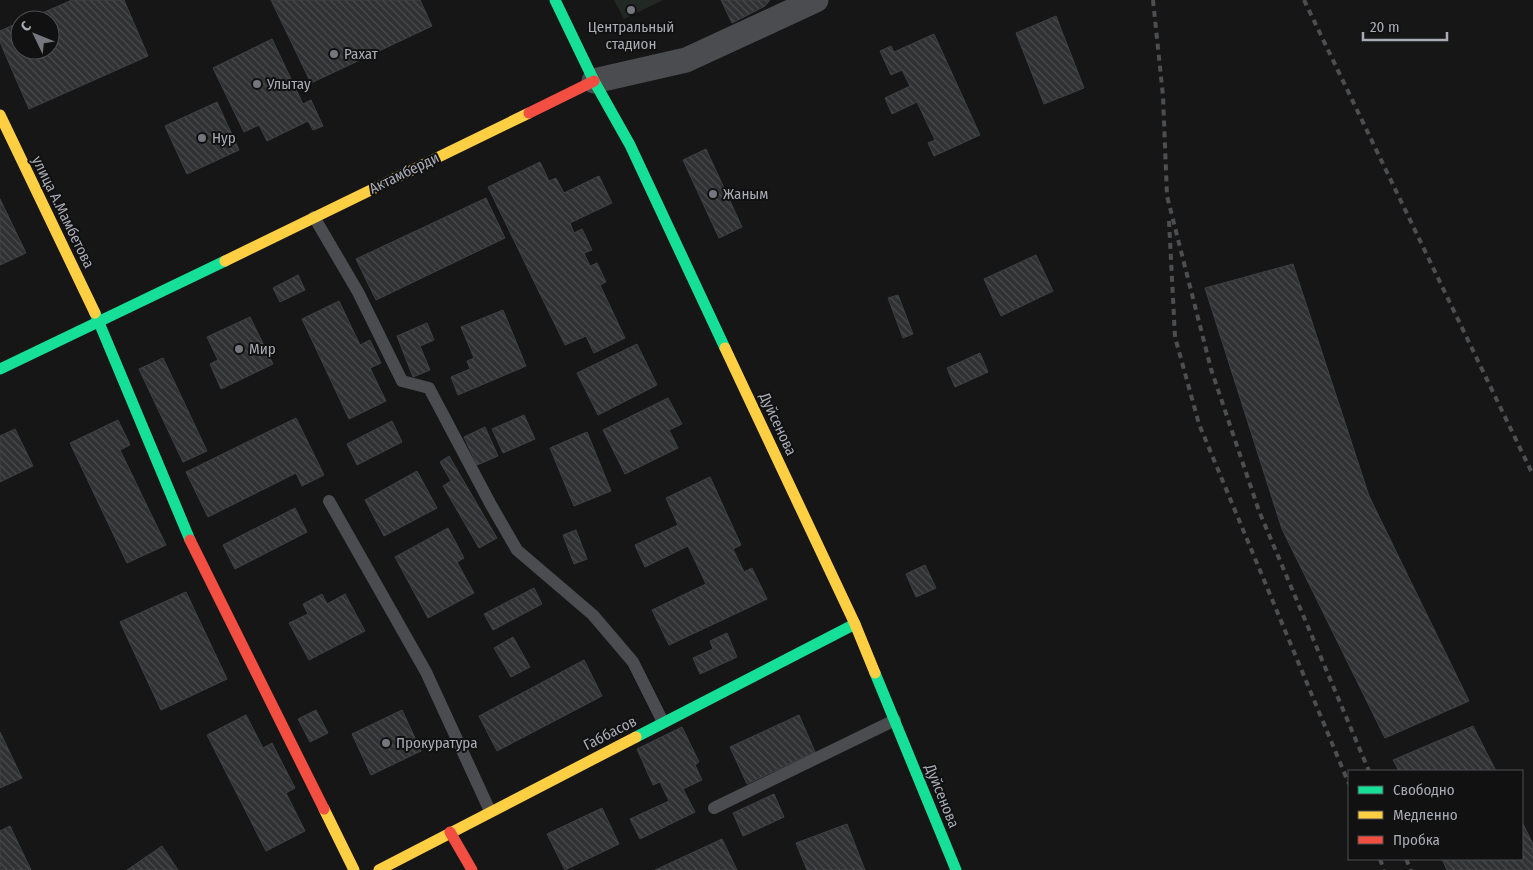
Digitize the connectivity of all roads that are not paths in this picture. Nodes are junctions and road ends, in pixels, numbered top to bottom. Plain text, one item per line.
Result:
1 (555, 0) edge
2 (816, 0) edge
3 (594, 81) junction
4 (0, 115) edge
5 (314, 217) junction
6 (100, 322) junction
7 (0, 369) edge
8 (329, 501) dead end
9 (855, 624) junction
10 (895, 720) junction
11 (663, 722) junction
12 (714, 808) dead end
13 (490, 811) junction
14 (450, 832) junction
15 (354, 870) edge
16 (379, 870) edge
17 (472, 870) edge
18 (956, 870) edge

1 - 3 main road, Дуйсенова
2 - 3 street, Актамберди
3 - 5 main road, Актамберди
3 - 9 main road, Дуйсенова
4 - 6 main road, улица А.Мамбетова
5 - 6 main road, Актамберди
5 - 11 lane
6 - 7 main road, Актамберди
6 - 15 main road, улица А.Мамбетова
8 - 13 lane
9 - 10 main road, Дуйсенова
9 - 11 main road, Габбасов
10 - 12 lane
10 - 18 main road, Дуйсенова
11 - 13 main road, Габбасов
13 - 14 main road, Габбасов
14 - 16 main road, Габбасов
14 - 17 main road

